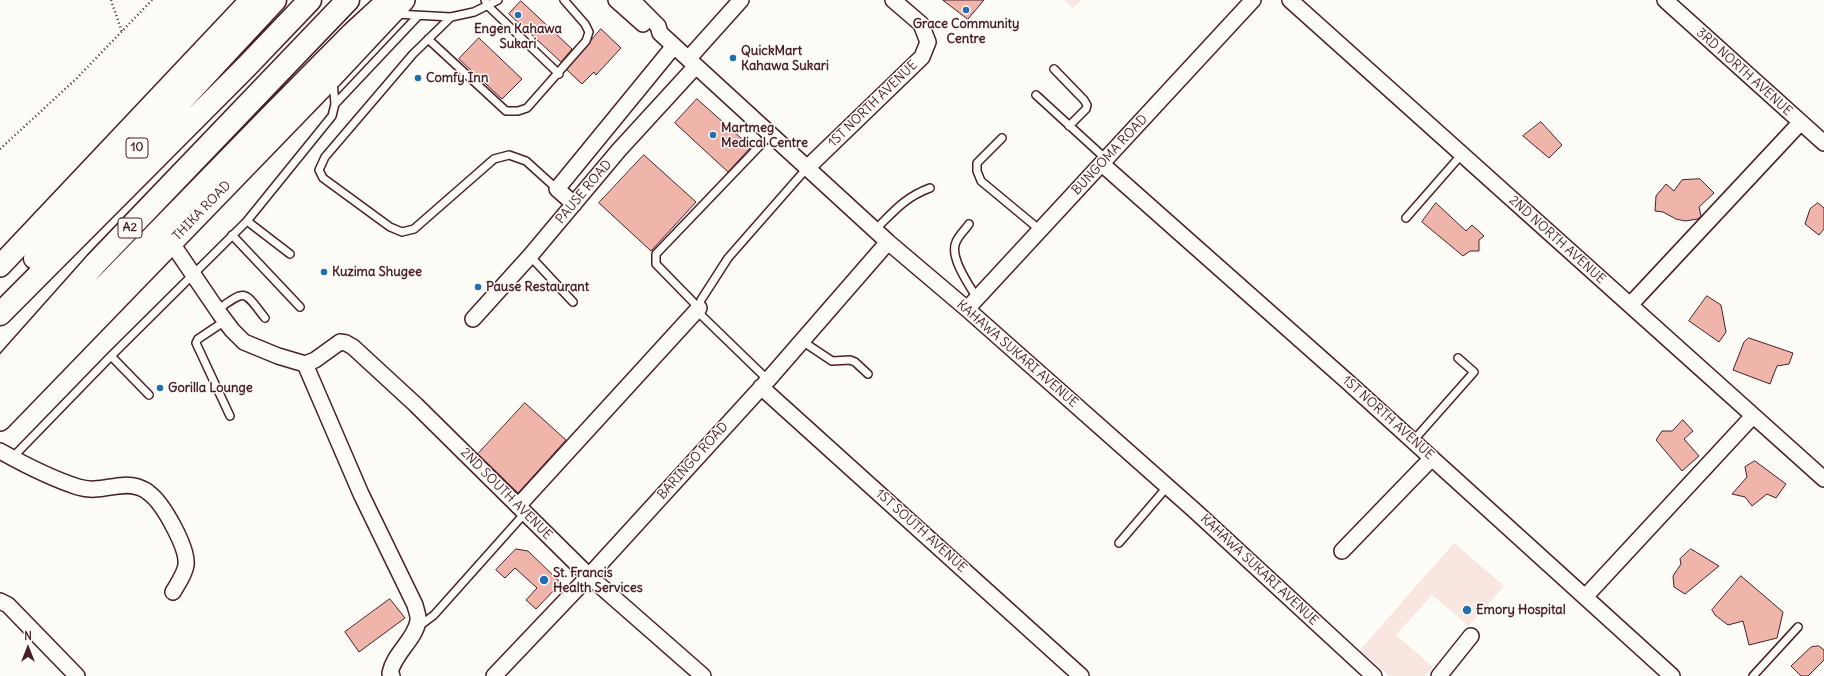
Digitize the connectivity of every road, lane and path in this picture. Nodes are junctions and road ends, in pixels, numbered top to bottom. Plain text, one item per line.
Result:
1 (111, 0) edge
2 (152, 0) edge
3 (251, 0) edge
4 (275, 0) edge
5 (310, 0) edge
6 (348, 0) edge
7 (498, 0) edge
8 (575, 0) edge
9 (616, 0) edge
10 (632, 0) edge
11 (741, 0) edge
12 (893, 0) edge
13 (1253, 0) edge
14 (1290, 0) edge
15 (1665, 0) edge
16 (566, 2) edge
17 (486, 3) edge
18 (395, 5) edge
19 (418, 16) junction
20 (451, 17) junction
21 (122, 33) junction
22 (660, 33) junction
23 (428, 39) junction
24 (674, 46) junction
25 (693, 62) junction
26 (1054, 69) dead end
27 (559, 74) junction
28 (332, 77) junction
29 (1036, 95) dead end
30 (335, 104) junction
31 (1800, 122) junction
32 (1070, 126) junction
33 (770, 134) junction
34 (1002, 138) dead end
35 (1824, 143) edge
36 (0, 149) edge
37 (1462, 154) junction
38 (1104, 162) junction
39 (807, 168) junction
40 (930, 188) dead end
41 (557, 189) junction
42 (574, 204) junction
43 (1406, 218) dead end
44 (247, 220) junction
45 (969, 224) dead end
46 (875, 230) junction
47 (1040, 230) junction
48 (232, 235) junction
49 (171, 242) junction
50 (888, 242) junction
51 (290, 254) dead end
52 (530, 256) junction
53 (0, 266) edge
54 (193, 274) junction
55 (0, 296) edge
56 (573, 302) dead end
57 (972, 304) junction
58 (1630, 305) junction
59 (300, 306) dead end
60 (699, 308) junction
61 (0, 314) edge
62 (221, 316) junction
63 (265, 318) dead end
64 (473, 319) dead end
65 (802, 341) junction
66 (111, 356) junction
67 (1458, 358) dead end
68 (305, 364) junction
69 (0, 371) edge
70 (868, 374) dead end
71 (765, 383) junction
72 (0, 394) edge
73 (149, 395) dead end
74 (230, 416) dead end
75 (1752, 417) junction
76 (0, 420) edge
77 (1413, 441) junction
78 (5, 457) edge
79 (1432, 458) junction
80 (1824, 479) edge
81 (1167, 487) junction
82 (522, 510) junction
83 (1119, 543) dead end
84 (1342, 551) dead end
85 (589, 576) junction
86 (173, 592) dead end
87 (1585, 597) junction
88 (0, 601) edge
89 (1798, 627) dead end
90 (416, 629) junction
91 (1471, 636) dead end
92 (77, 676) edge
93 (392, 676) edge
94 (494, 676) edge
95 (703, 676) edge
96 (1081, 676) edge
97 (1374, 676) edge
98 (1439, 676) edge
99 (1672, 676) edge
100 (1753, 676) edge

1 - 21 path
2 - 21 path
3 - 53 main road
4 - 55 highway, 10
5 - 61 highway, A2
6 - 69 highway, A2
7 - 17 lane
8 - 16 lane
9 - 22 street, KAHAWA SUKARI AVENUE
10 - 22 street, KAHAWA SUKARI AVENUE
11 - 25 street, PAUSE ROAD
12 - 39 street, 1ST NORTH AVENUE
13 - 38 street, BUNGOMA ROAD
14 - 37 street, 2ND NORTH AVENUE
15 - 31 street, 3RD NORTH AVENUE
16 - 27 lane
17 - 20 lane
17 - 27 lane
18 - 19 lane
18 - 28 main road, THIKA ROAD
18 - 72 highway
19 - 20 lane
19 - 30 lane
20 - 23 lane
21 - 36 path
22 - 24 street, KAHAWA SUKARI AVENUE
23 - 27 lane
23 - 41 lane
24 - 25 street, KAHAWA SUKARI AVENUE
24 - 41 street
25 - 33 street, KAHAWA SUKARI AVENUE
25 - 42 street, PAUSE ROAD
26 - 32 lane
28 - 30 lane
28 - 49 main road, THIKA ROAD
29 - 32 lane
30 - 44 lane
31 - 35 street, 3RD NORTH AVENUE
31 - 58 street
32 - 38 lane
33 - 39 street, KAHAWA SUKARI AVENUE
33 - 60 lane
34 - 47 lane
37 - 43 lane
37 - 58 street, 2ND NORTH AVENUE
38 - 47 street, BUNGOMA ROAD
38 - 77 street, 1ST NORTH AVENUE
39 - 46 street, KAHAWA SUKARI AVENUE
39 - 60 lane
40 - 46 lane
41 - 42 street
42 - 52 street, PAUSE ROAD
44 - 48 lane
44 - 51 lane
45 - 57 lane
46 - 50 street, KAHAWA SUKARI AVENUE
47 - 57 street, BUNGOMA ROAD
48 - 54 lane
48 - 59 lane
49 - 54 street
49 - 76 main road, THIKA ROAD
50 - 57 street, KAHAWA SUKARI AVENUE
50 - 65 street, BARINGO ROAD
52 - 56 lane
52 - 64 street, PAUSE ROAD
54 - 62 street
54 - 66 lane
57 - 81 street, KAHAWA SUKARI AVENUE
58 - 75 street, 2ND NORTH AVENUE
60 - 71 lane
60 - 82 street
62 - 63 lane
62 - 68 street
62 - 74 lane
65 - 70 lane
65 - 71 street, BARINGO ROAD
66 - 73 lane
66 - 78 lane
67 - 77 lane
68 - 82 street, 2ND SOUTH AVENUE
68 - 90 street
71 - 85 street, BARINGO ROAD
71 - 96 street, 1ST SOUTH AVENUE
75 - 80 street, 2ND NORTH AVENUE
75 - 87 street
77 - 79 street, 1ST NORTH AVENUE
78 - 86 street
79 - 84 street
79 - 87 street, 1ST NORTH AVENUE
81 - 83 lane
81 - 97 street, KAHAWA SUKARI AVENUE
82 - 85 street, 2ND SOUTH AVENUE
82 - 90 lane
85 - 94 street, BARINGO ROAD
85 - 95 street, 2ND SOUTH AVENUE
87 - 99 street, 1ST NORTH AVENUE
88 - 92 street
89 - 100 lane
90 - 93 street
91 - 98 street

